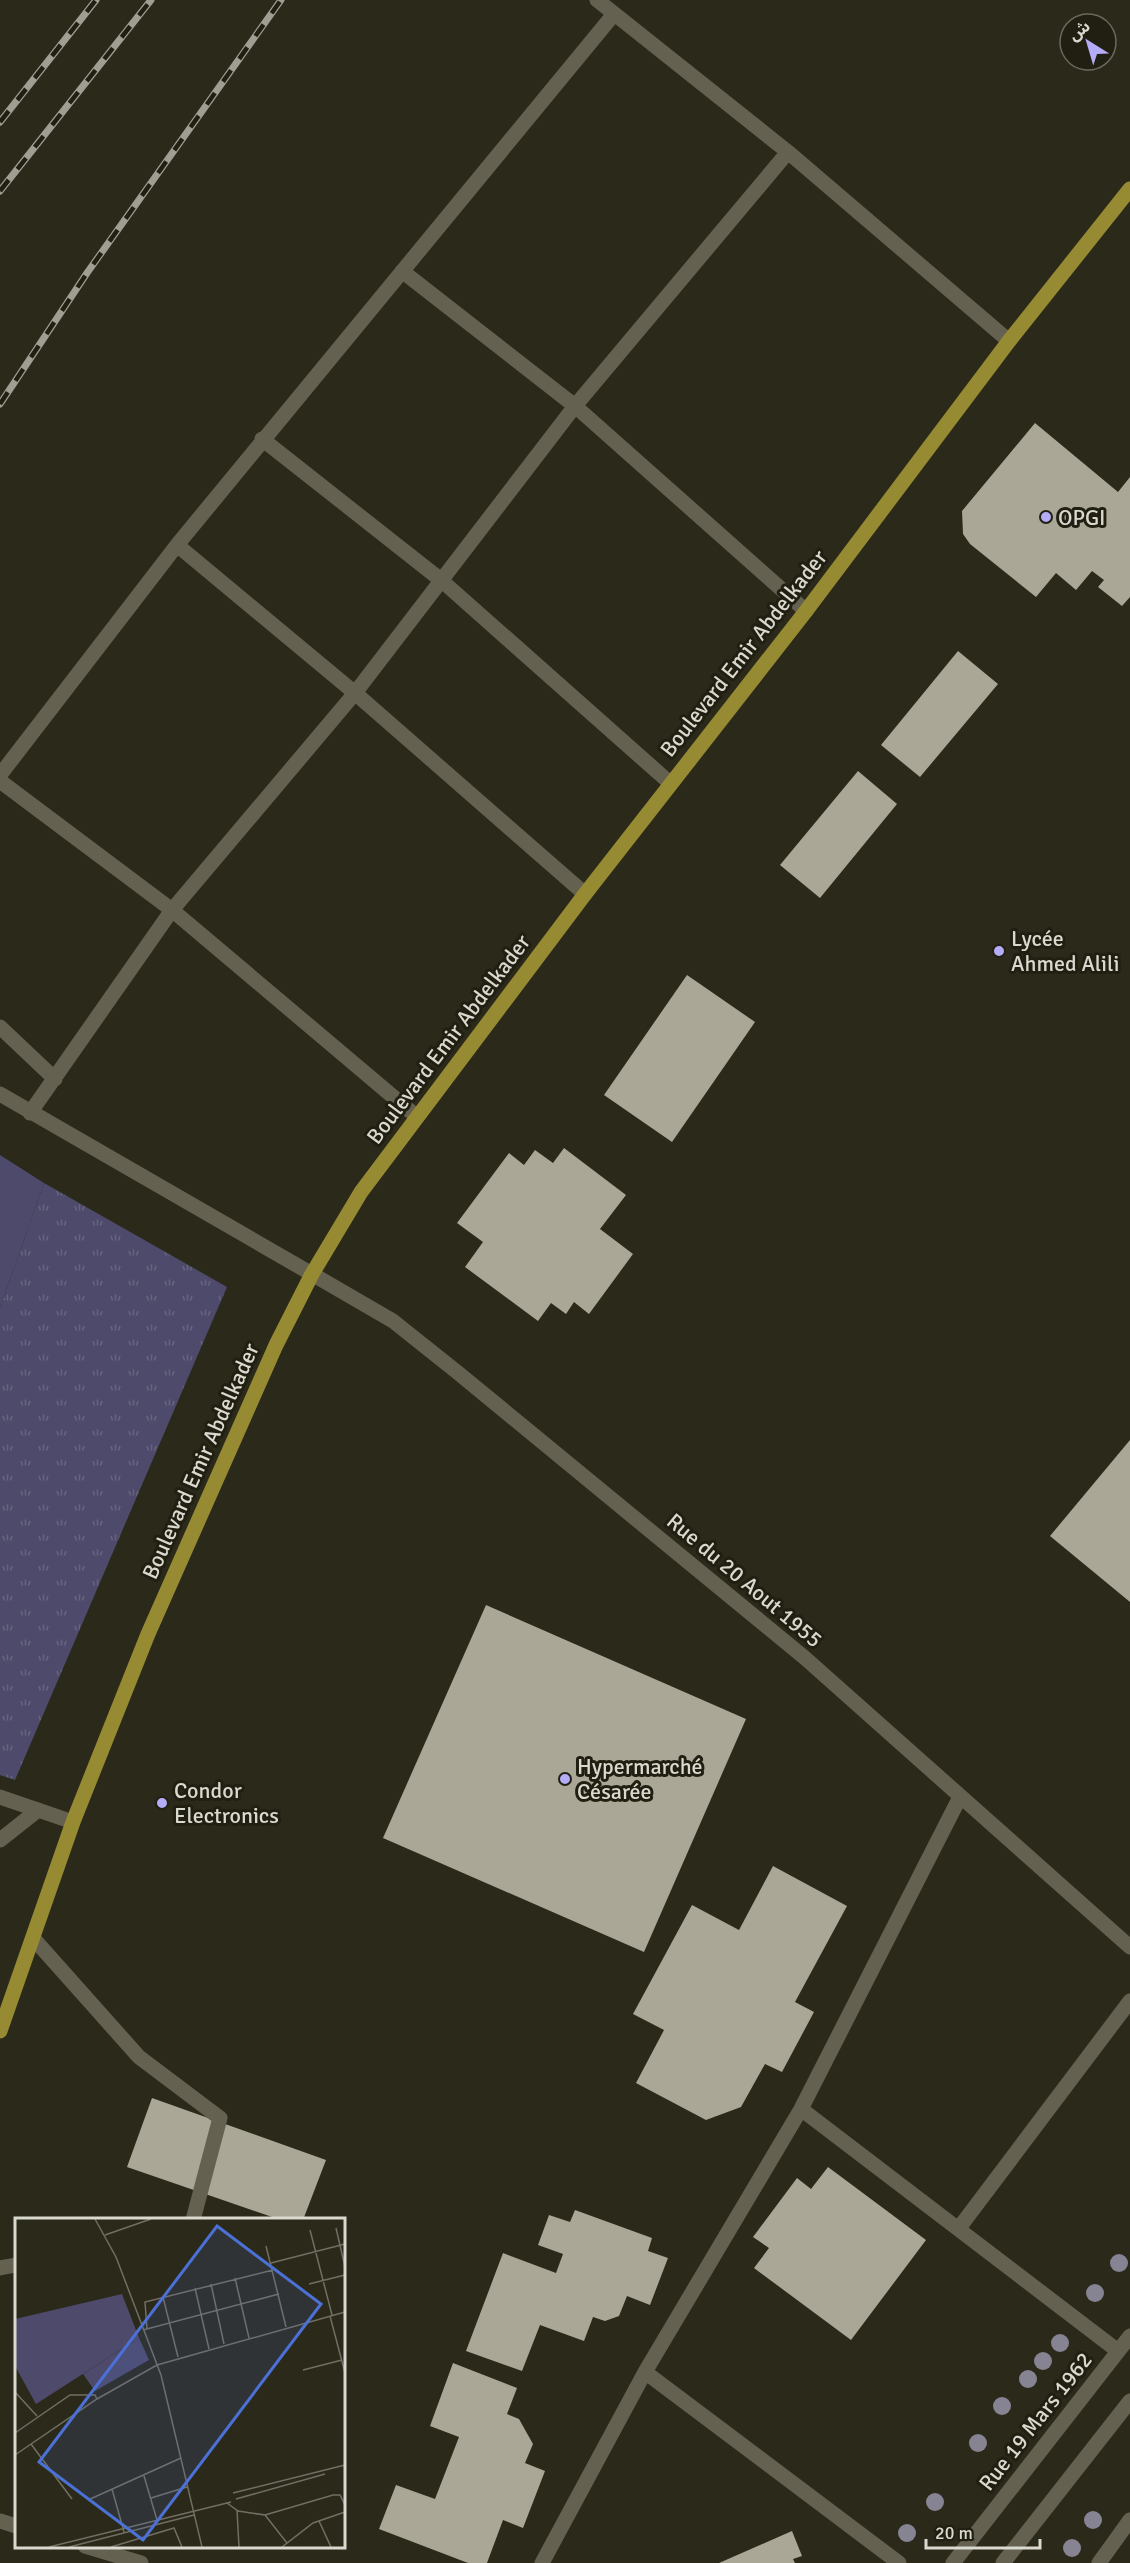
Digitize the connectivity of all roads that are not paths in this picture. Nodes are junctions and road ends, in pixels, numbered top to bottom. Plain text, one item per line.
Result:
1 (597, 0) edge
2 (614, 14) junction
3 (788, 152) junction
4 (1130, 189) edge
5 (402, 271) junction
6 (1009, 341) junction
7 (575, 406) junction
8 (262, 439) junction
9 (177, 545) junction
10 (441, 580) junction
11 (806, 611) junction
12 (355, 693) junction
13 (0, 775) edge
14 (0, 781) edge
15 (670, 783) junction
16 (585, 894) junction
17 (172, 910) junction
18 (0, 1027) edge
19 (55, 1079) junction
20 (0, 1094) edge
21 (30, 1113) junction
22 (416, 1116) junction
23 (312, 1274) junction
24 (0, 1797) edge
25 (960, 1797) junction
26 (38, 1810) junction
27 (73, 1822) junction
28 (0, 1840) edge
29 (33, 1938) junction
30 (1130, 1947) edge
31 (1130, 2001) edge
32 (0, 2031) edge
33 (801, 2109) junction
34 (193, 2218) edge
35 (959, 2228) junction
36 (15, 2265) edge
37 (0, 2268) edge
38 (1130, 2336) edge
39 (1118, 2351) junction
40 (645, 2372) junction
41 (1130, 2402) edge
42 (1130, 2520) edge
43 (0, 2521) edge
44 (15, 2526) edge
45 (88, 2548) edge
46 (141, 2563) edge
47 (542, 2563) edge
48 (899, 2563) edge
49 (953, 2563) edge
50 (1003, 2563) edge
51 (1099, 2563) edge

1 - 2 street
2 - 3 street
2 - 5 street
3 - 6 street
3 - 7 street
4 - 6 main road, Boulevard Emir Abdelkader
5 - 7 street
5 - 8 street
6 - 11 main road, Boulevard Emir Abdelkader
7 - 10 street
7 - 11 street
8 - 9 street
8 - 10 street
9 - 12 street
9 - 13 street
10 - 12 street
10 - 15 street
11 - 15 main road, Boulevard Emir Abdelkader
12 - 16 street
12 - 17 street
14 - 17 street
15 - 16 main road, Boulevard Emir Abdelkader
16 - 22 main road, Boulevard Emir Abdelkader
17 - 19 street
17 - 22 street
18 - 19 street
19 - 21 street
20 - 21 street, Rue du 20 Aout 1955
21 - 23 street, Rue du 20 Aout 1955
22 - 23 main road, Boulevard Emir Abdelkader
23 - 25 street, Rue du 20 Aout 1955
23 - 27 main road, Boulevard Emir Abdelkader
24 - 26 street
25 - 30 street, Rue du 20 Aout 1955
25 - 33 street
26 - 27 street
26 - 28 street
27 - 29 main road, Boulevard Emir Abdelkader
29 - 32 main road, Boulevard Emir Abdelkader
29 - 34 street
31 - 35 street
33 - 35 street
33 - 40 street
35 - 39 street
36 - 37 street
38 - 39 street, Rue 19 Mars 1962
39 - 49 street, Rue 19 Mars 1962
40 - 47 street
40 - 48 street
41 - 50 street
42 - 51 street
43 - 44 street
45 - 46 street

